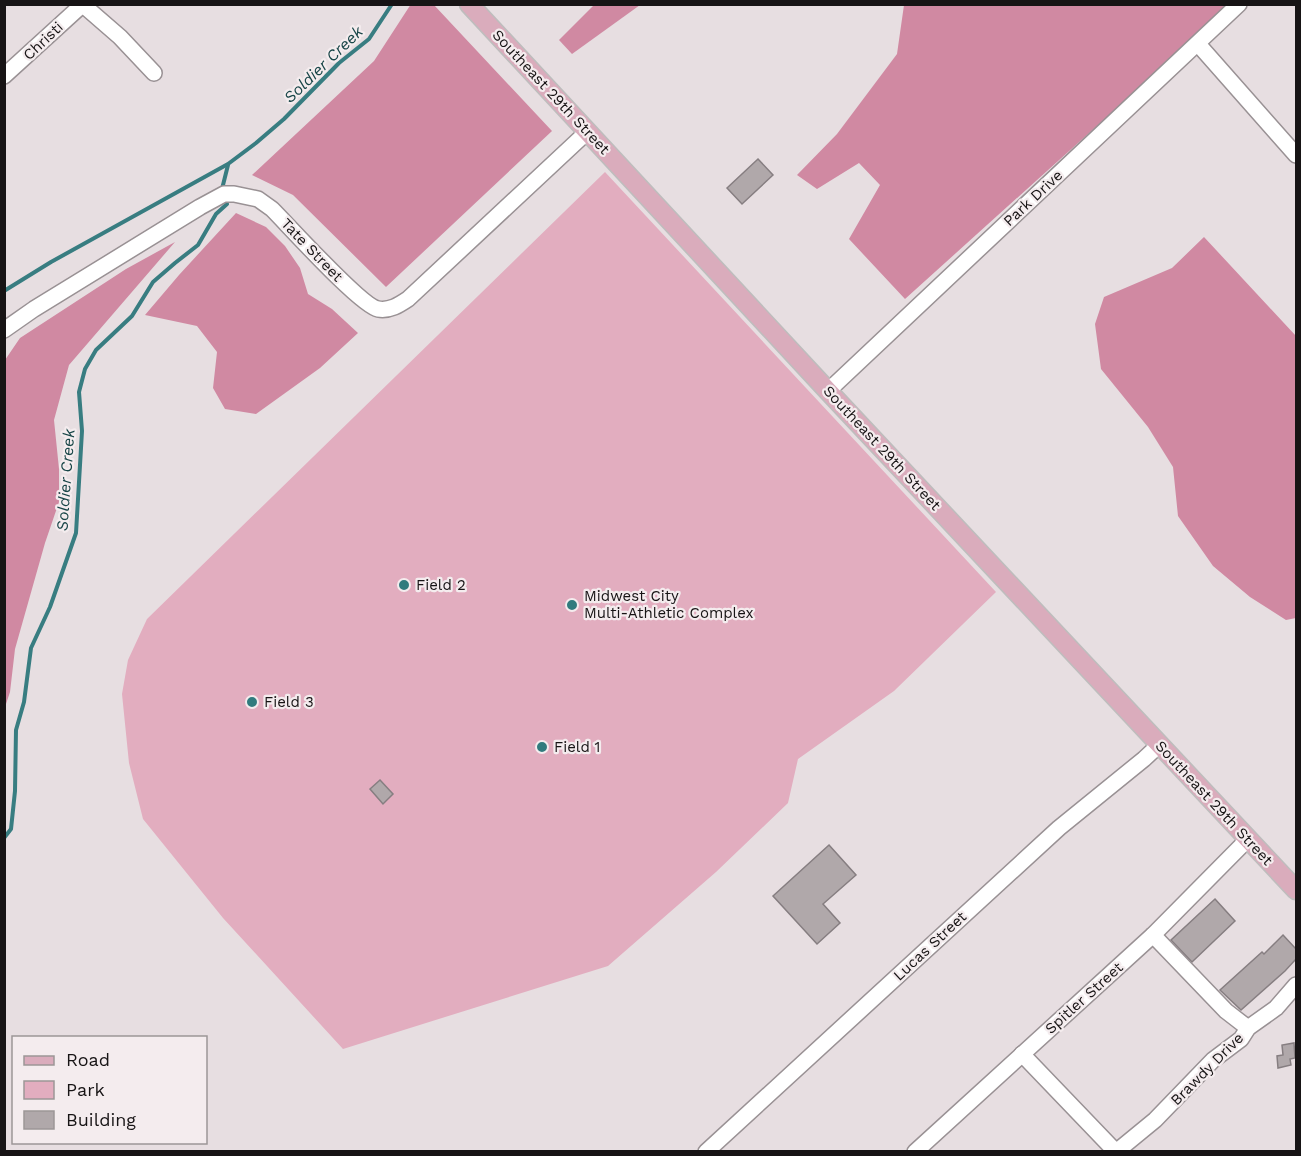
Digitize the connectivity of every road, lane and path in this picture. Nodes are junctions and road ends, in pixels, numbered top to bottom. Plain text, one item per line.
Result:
1 (469, 4) edge
2 (1239, 4) edge
3 (82, 5) edge
4 (1197, 44) junction
5 (154, 73) dead end
6 (4, 76) edge
7 (587, 132) junction
8 (1296, 155) edge
9 (4, 330) edge
10 (828, 391) junction
11 (1159, 745) junction
12 (1248, 839) junction
13 (1296, 890) edge
14 (1153, 935) junction
15 (1296, 985) edge
16 (1248, 1028) junction
17 (1022, 1054) junction
18 (706, 1152) edge
19 (915, 1152) edge
20 (1116, 1152) edge

1 - 7 main road, Southeast 29th Street
2 - 4 street, Park Drive
3 - 5 street
3 - 6 street, Christi
4 - 8 street
4 - 10 street, Park Drive
7 - 9 street, Tate Street
7 - 10 main road, Southeast 29th Street
10 - 11 main road, Southeast 29th Street
11 - 12 main road, Southeast 29th Street
11 - 18 street, Lucas Street
12 - 13 main road, Southeast 29th Street
12 - 14 street, Spitler Street
14 - 16 street
14 - 17 street, Spitler Street
15 - 16 street, Brawdy Drive
16 - 20 street, Brawdy Drive
17 - 19 street, Spitler Street
17 - 20 street

